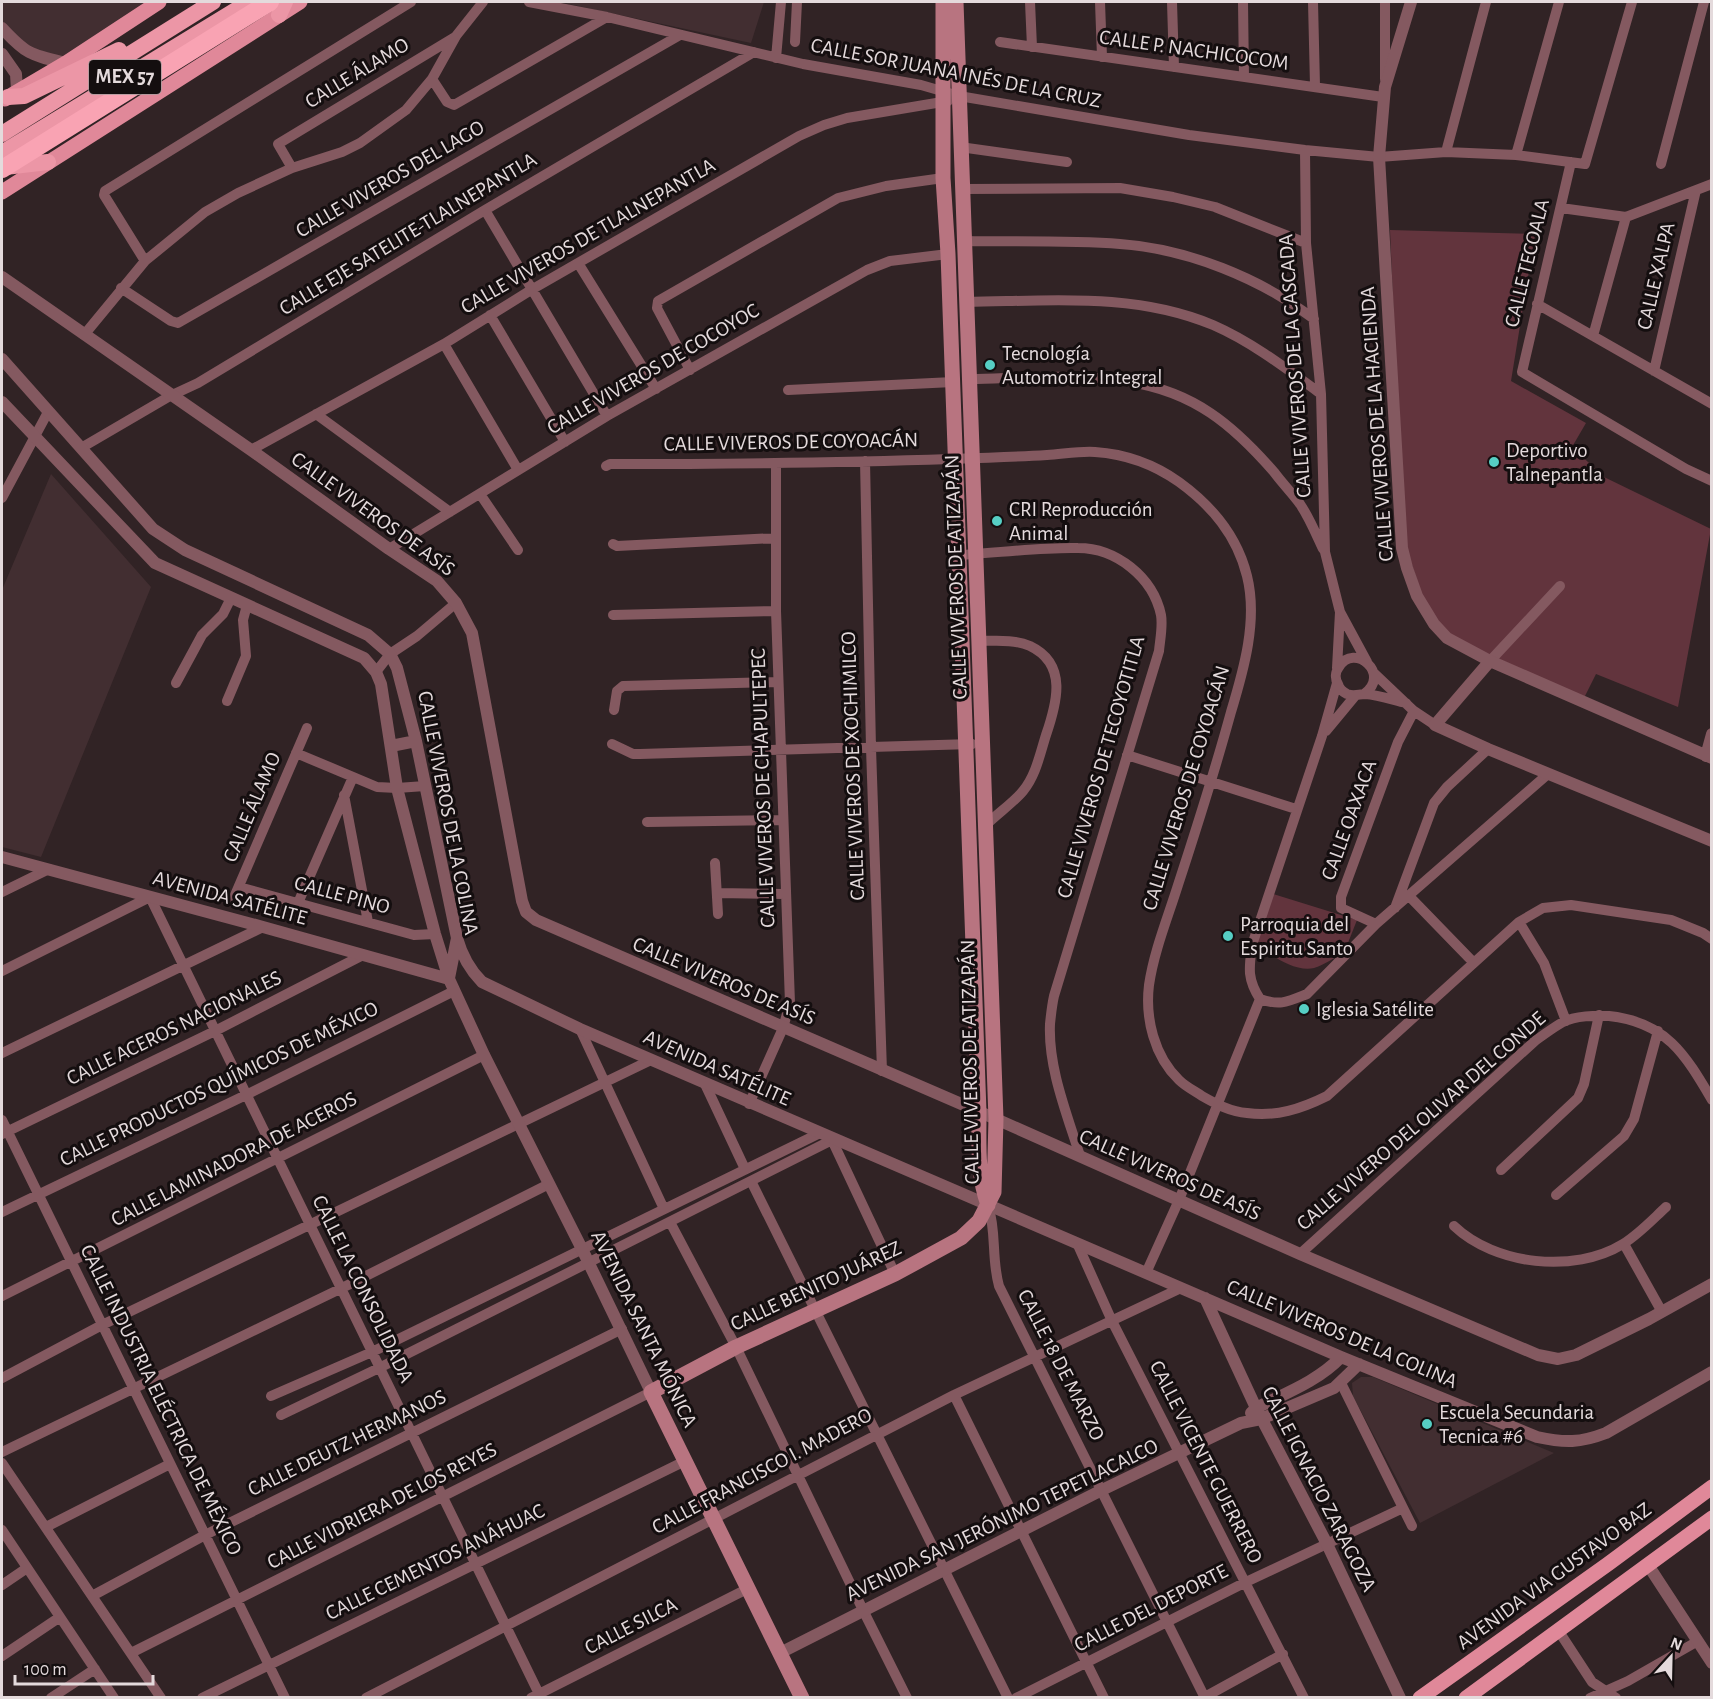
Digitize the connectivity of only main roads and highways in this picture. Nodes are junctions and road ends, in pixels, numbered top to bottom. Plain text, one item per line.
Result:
1 (159, 2) edge
2 (213, 2) edge
3 (249, 2) edge
4 (300, 2) edge
5 (943, 2) edge
6 (956, 2) edge
7 (278, 6) edge
8 (138, 48) junction
9 (9, 96) edge
10 (2, 134) edge
11 (2, 153) edge
12 (48, 162) junction
13 (2, 168) edge
14 (2, 192) edge
15 (987, 1205) junction
16 (651, 1392) joint
17 (1712, 1487) edge
18 (1712, 1518) edge
19 (802, 1698) edge
20 (1420, 1698) edge
21 (1466, 1698) edge

1 - 9 main road
2 - 8 highway, MEX 57
3 - 11 highway, MEX 57
4 - 7 main road
5 - 15 main road, CALLE VIVEROS DE ATIZAPÁN
6 - 15 main road, CALLE VIVEROS DE ATIZAPÁN
7 - 12 main road
7 - 13 highway
8 - 9 highway
8 - 10 highway, MEX 57
12 - 13 highway
12 - 14 main road
15 - 16 main road, CALLE BENITO JUÁREZ
16 - 19 main road, AVENIDA SANTA MÓNICA
17 - 20 main road, AVENIDA VIA GUSTAVO BAZ
18 - 21 main road

